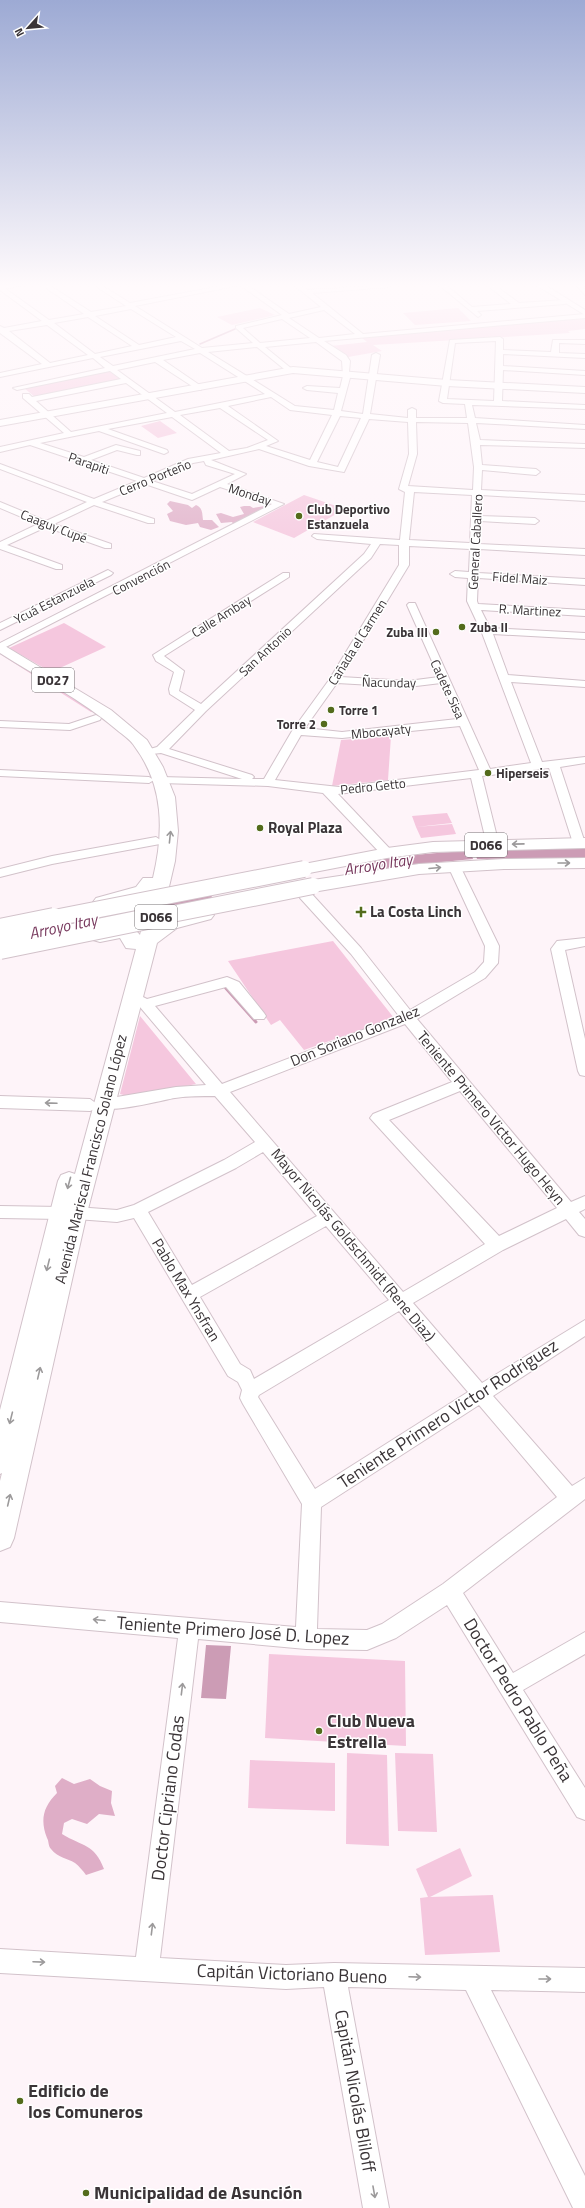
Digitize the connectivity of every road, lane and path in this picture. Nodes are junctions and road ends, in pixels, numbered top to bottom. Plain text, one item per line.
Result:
1 (17, 388) edge
2 (89, 388) edge
3 (139, 388) edge
4 (198, 388) edge
5 (261, 388) edge
6 (307, 388) dead end
7 (344, 388) edge
8 (372, 388) edge
9 (446, 388) edge
10 (498, 388) edge
11 (542, 388) edge
12 (585, 390) edge
13 (343, 391) junction
14 (272, 395) junction
15 (151, 397) junction
16 (31, 400) junction
17 (468, 402) junction
18 (498, 404) junction
19 (221, 405) junction
20 (585, 407) edge
21 (412, 410) dead end
22 (337, 413) junction
23 (174, 414) junction
24 (50, 416) junction
25 (366, 416) junction
26 (413, 420) junction
27 (471, 420) junction
28 (0, 423) edge
29 (585, 427) edge
30 (101, 429) junction
31 (70, 435) junction
32 (32, 442) junction
33 (476, 442) junction
34 (585, 446) edge
35 (260, 447) junction
36 (0, 450) edge
37 (164, 452) dead end
38 (139, 454) dead end
39 (228, 454) junction
40 (207, 459) junction
41 (82, 461) junction
42 (312, 464) junction
43 (0, 466) edge
44 (478, 467) junction
45 (536, 472) dead end
46 (143, 481) junction
47 (221, 485) junction
48 (406, 488) junction
49 (478, 493) junction
50 (585, 498) edge
51 (94, 502) junction
52 (280, 504) joint
53 (0, 505) edge
54 (476, 518) junction
55 (151, 521) dead end
56 (535, 521) dead end
57 (46, 524) junction
58 (316, 536) dead end
59 (377, 541) junction
60 (404, 542) junction
61 (0, 545) edge
62 (475, 545) junction
63 (108, 546) dead end
64 (585, 552) edge
65 (59, 568) dead end
66 (108, 572) dead end
67 (454, 574) dead end
68 (286, 575) dead end
69 (473, 575) junction
70 (585, 582) edge
71 (412, 605) dead end
72 (475, 607) junction
73 (585, 613) edge
74 (0, 627) edge
75 (486, 631) junction
76 (585, 636) edge
77 (0, 650) edge
78 (504, 678) junction
79 (334, 680) junction
80 (444, 680) junction
81 (585, 684) edge
82 (202, 708) junction
83 (96, 718) junction
84 (464, 722) junction
85 (0, 724) edge
86 (298, 731) junction
87 (154, 751) junction
88 (585, 760) edge
89 (553, 764) junction
90 (538, 766) junction
91 (0, 773) edge
92 (481, 774) junction
93 (154, 780) junction
94 (268, 783) junction
95 (327, 790) junction
96 (156, 840) junction
97 (582, 843) edge
98 (493, 844) junction
99 (387, 853) junction
100 (359, 859) junction
101 (585, 863) edge
102 (454, 866) junction
103 (0, 873) edge
104 (156, 878) junction
105 (309, 890) junction
106 (0, 924) edge
107 (0, 929) edge
108 (141, 942) junction
109 (583, 943) edge
110 (0, 949) edge
111 (0, 956) edge
112 (139, 1000) junction
113 (259, 1016) dead end
114 (408, 1018) junction
115 (585, 1071) edge
116 (462, 1084) junction
117 (221, 1090) junction
118 (0, 1102) edge
119 (97, 1104) junction
120 (266, 1143) junction
121 (585, 1202) edge
122 (567, 1209) junction
123 (138, 1210) junction
124 (0, 1212) edge
125 (68, 1213) junction
126 (329, 1217) junction
127 (585, 1230) edge
128 (497, 1245) junction
129 (190, 1295) junction
130 (401, 1301) junction
131 (585, 1327) edge
132 (250, 1394) junction
133 (480, 1394) junction
134 (0, 1462) edge
135 (577, 1492) edge
136 (312, 1502) junction
137 (0, 1538) edge
138 (450, 1591) junction
139 (0, 1612) edge
140 (189, 1628) junction
141 (306, 1639) junction
142 (585, 1642) edge
143 (510, 1686) junction
144 (585, 1809) edge
145 (0, 1961) edge
146 (147, 1968) junction
147 (334, 1975) junction
148 (473, 1979) junction
149 (585, 1980) edge
150 (585, 2204) edge
151 (376, 2208) edge

1 - 16 street
2 - 16 street
3 - 15 street
4 - 15 main road
5 - 14 street
6 - 13 street
7 - 13 street
8 - 25 street
9 - 17 street
10 - 18 street
11 - 12 main road
13 - 22 street
14 - 19 street
14 - 22 street
15 - 23 street
15 - 24 main road
16 - 24 street
17 - 18 street
17 - 27 street, General Caballero
18 - 20 street
19 - 23 street
19 - 35 street
21 - 26 street, Cañada el Carmen
22 - 25 street
22 - 42 street
23 - 30 street
23 - 39 street
24 - 28 main road
24 - 31 street
25 - 26 street
25 - 42 street
26 - 27 street
26 - 48 street, Cañada el Carmen
27 - 29 street
27 - 33 street, General Caballero
30 - 31 street
30 - 37 street
31 - 32 street
32 - 36 street
32 - 41 street, Parapiti
33 - 34 street
33 - 44 street, General Caballero
35 - 39 street, Cerro Porteño
35 - 42 street
38 - 41 street
39 - 40 street, Cerro Porteño
40 - 46 street, Cerro Porteño
40 - 47 street
41 - 46 street, Parapiti
43 - 51 street
44 - 45 street
44 - 49 street, General Caballero
46 - 47 street, Parapiti
46 - 51 street, Cerro Porteño
47 - 52 street, Monday
48 - 49 street
48 - 60 street, Cañada el Carmen
49 - 50 street
49 - 54 street, General Caballero
51 - 55 street
51 - 57 street, Cerro Porteño
52 - 77 street, Convención
53 - 57 street, Caaguy Cupé
54 - 56 street
54 - 62 street, General Caballero
57 - 61 street, Cerro Porteño
57 - 63 street, Caaguy Cupé
58 - 59 street
59 - 60 street
59 - 82 street, San Antonio
60 - 62 street
60 - 79 street, Cañada el Carmen
61 - 65 street
62 - 64 street
62 - 69 street, General Caballero
66 - 74 street, Ycuá Estanzuela
67 - 69 street, Fidel Maiz
68 - 82 street, Calle Ambay
69 - 70 street, Fidel Maiz
69 - 72 street, General Caballero
71 - 80 street, Cadete Sisa
72 - 73 street, R. Martinez
72 - 75 street, General Caballero
75 - 76 street
75 - 78 street, General Caballero
77 - 83 highway, D027
77 - 87 highway, D027
78 - 81 street
78 - 90 street, General Caballero
79 - 80 street, Ñacunday
79 - 86 street, Cañada el Carmen
80 - 84 street, Cadete Sisa
82 - 87 street, San Antonio
83 - 85 street
83 - 93 highway, D027
84 - 86 street, Mbocayaty
84 - 92 street, Cadete Sisa
86 - 94 street, Cañada el Carmen
87 - 93 highway, D027
87 - 94 street
88 - 89 street, Pedro Getto
89 - 90 street, Pedro Getto
89 - 97 street
90 - 92 street, Pedro Getto
91 - 93 street, Pedro Getto
92 - 95 street, Pedro Getto
92 - 98 street, Cadete Sisa
93 - 94 street, Pedro Getto
93 - 96 highway, Avenida Mariscal Francisco Solano López / D027
104 -> 93 highway, Avenida Mariscal Francisco Solano López / D027
94 - 95 street, Pedro Getto
95 - 99 street
96 - 103 street
96 - 104 highway, Avenida Mariscal Francisco Solano López / D027
97 -> 98 highway, D066
98 - 99 highway, D066
99 - 100 highway, D066
100 - 104 highway
100 - 107 highway, D066, bridge
102 -> 101 highway, D066
105 -> 102 highway, D066
102 - 114 street, Don Soriano Gonzalez
104 - 106 highway
104 - 108 highway, Avenida Mariscal Francisco Solano López / D027
105 - 108 highway
105 - 110 highway, D066, bridge
105 - 114 street, Teniente Primero Victor Hugo Heyn
108 - 111 highway
108 - 112 highway, Avenida Mariscal Francisco Solano López
108 - 119 highway, Avenida Mariscal Francisco Solano López
109 - 115 street
112 - 113 street
112 - 117 street, Mayor Nicolás Goldschmidt (Rene Diaz)
112 - 119 highway, Avenida Mariscal Francisco Solano López
114 - 116 street, Teniente Primero Victor Hugo Heyn
114 - 117 street, Don Soriano Gonzalez
116 - 122 street, Teniente Primero Victor Hugo Heyn
116 - 128 street
117 - 119 street, Don Soriano Gonzalez
117 - 120 street, Mayor Nicolás Goldschmidt (Rene Diaz)
119 -> 118 street, Don Soriano Gonzalez
119 - 125 highway, Avenida Mariscal Francisco Solano López
120 - 123 street
120 - 126 street, Mayor Nicolás Goldschmidt (Rene Diaz)
121 - 122 street
122 - 127 street, Teniente Primero Victor Hugo Heyn
122 - 128 street
123 - 125 street
123 - 129 street, Pablo Max Ynsfran
124 - 125 street
125 -> 134 highway, Avenida Mariscal Francisco Solano López
137 -> 125 highway, Avenida Mariscal Francisco Solano López
126 - 129 street
126 - 130 street, Mayor Nicolás Goldschmidt (Rene Diaz)
128 - 130 street
129 - 132 street, Pablo Max Ynsfran
130 - 132 street
130 - 133 street, Mayor Nicolás Goldschmidt (Rene Diaz)
131 - 133 street, Teniente Primero Victor Rodriguez
132 - 136 street
133 - 135 street, Mayor Nicolás Goldschmidt (Rene Diaz)
133 - 136 street, Teniente Primero Victor Rodriguez
135 - 138 street, Teniente Primero José D. Lopez
136 - 141 street
138 - 141 street, Teniente Primero José D. Lopez
138 - 143 street, Doctor Pedro Pablo Peña
140 -> 139 street, Teniente Primero José D. Lopez
140 - 141 street, Teniente Primero José D. Lopez
146 -> 140 street, Doctor Cipriano Codas
142 - 143 street
143 - 144 street, Doctor Pedro Pablo Peña
145 -> 146 street, Capitán Victoriano Bueno
146 - 147 street, Capitán Victoriano Bueno
147 -> 148 street, Capitán Victoriano Bueno
147 -> 151 street, Capitán Nicolás Bliloff
148 -> 149 street, Capitán Victoriano Bueno
148 - 150 street

